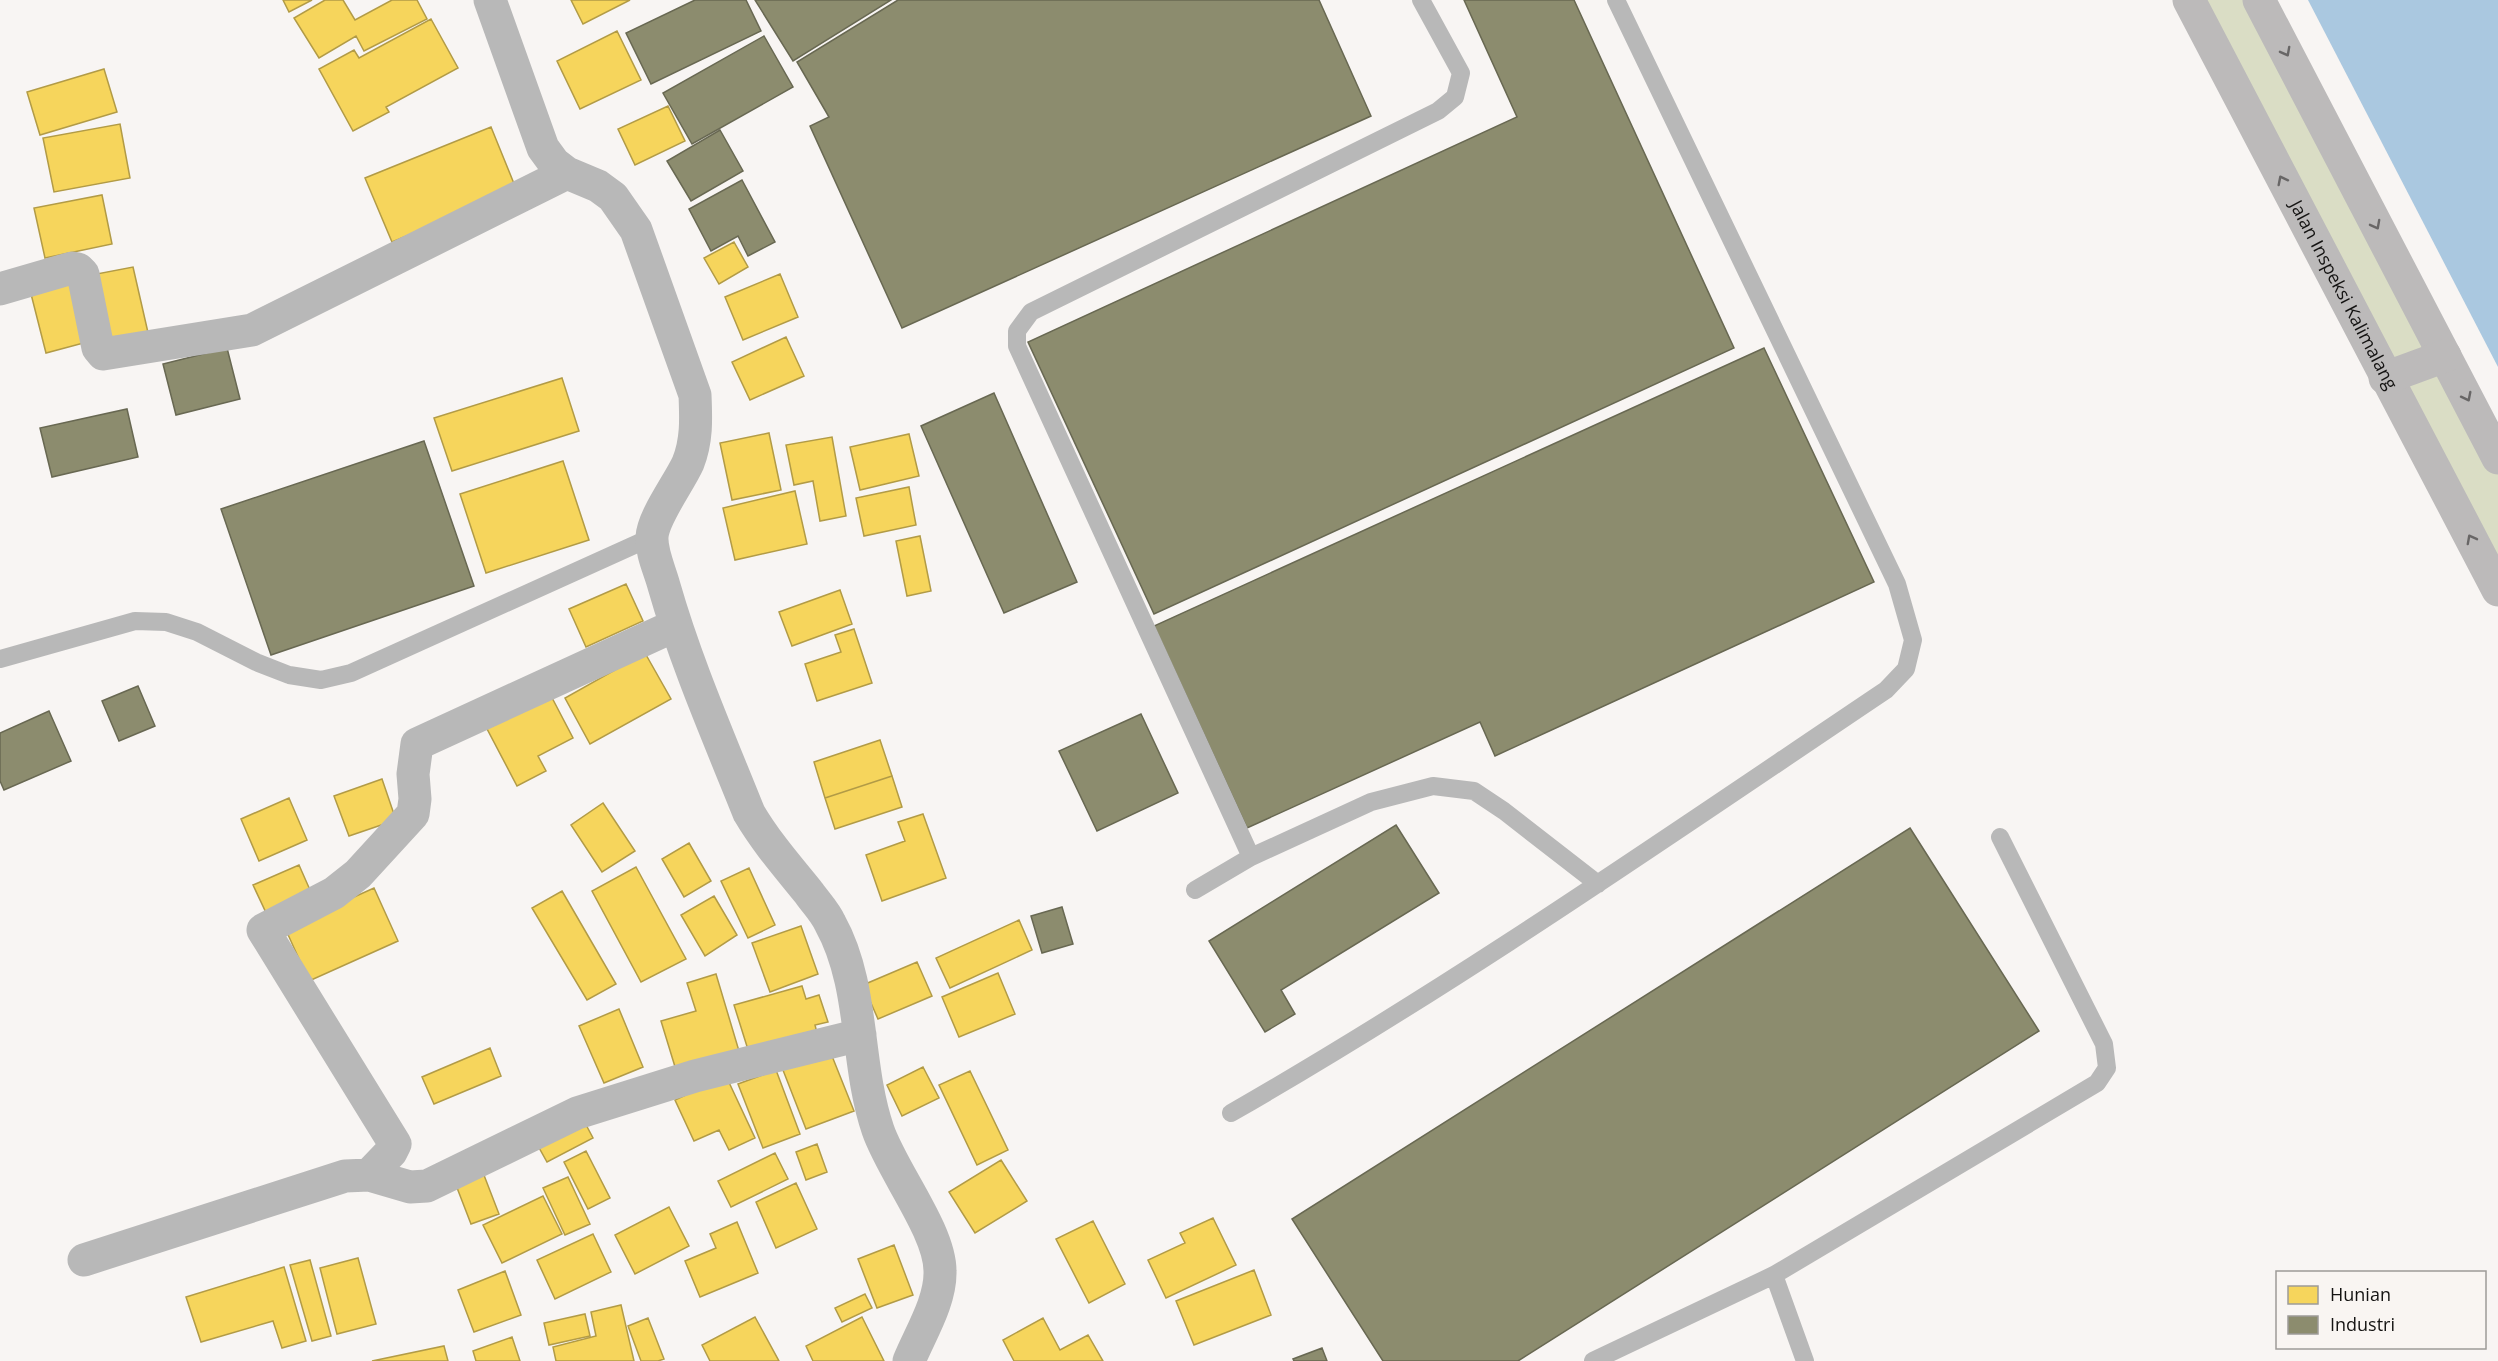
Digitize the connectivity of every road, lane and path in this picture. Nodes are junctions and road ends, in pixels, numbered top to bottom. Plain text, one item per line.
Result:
1 (490, 0) edge
2 (1422, 0) edge
3 (1616, 0) edge
4 (2189, 0) edge
5 (2259, 0) edge
6 (567, 173) junction
7 (0, 289) edge
8 (2445, 356) junction
9 (2385, 378) junction
10 (2498, 458) edge
11 (652, 537) junction
12 (2498, 590) edge
13 (675, 626) junction
14 (0, 659) edge
15 (2000, 837) dead end
16 (1251, 857) junction
17 (1598, 884) junction
18 (1194, 890) dead end
19 (860, 1035) junction
20 (1231, 1113) dead end
21 (369, 1175) junction
22 (84, 1260) dead end
23 (1774, 1275) junction
24 (909, 1361) edge
25 (1593, 1361) edge
26 (1805, 1361) edge

1 - 6 street
2 - 16 lane
3 - 17 lane
9 -> 4 main road, Jalan Inspeksi Kalimalang
5 -> 8 main road
6 - 7 street
6 - 11 street
8 - 9 main road
8 -> 10 main road
12 -> 9 main road, Jalan Inspeksi Kalimalang
11 - 13 street
11 - 14 lane
13 - 19 street
13 - 21 street
15 - 23 lane
16 - 17 lane
16 - 18 lane
17 - 20 lane
19 - 21 street
19 - 24 street
21 - 22 street
23 - 25 lane
23 - 26 lane

